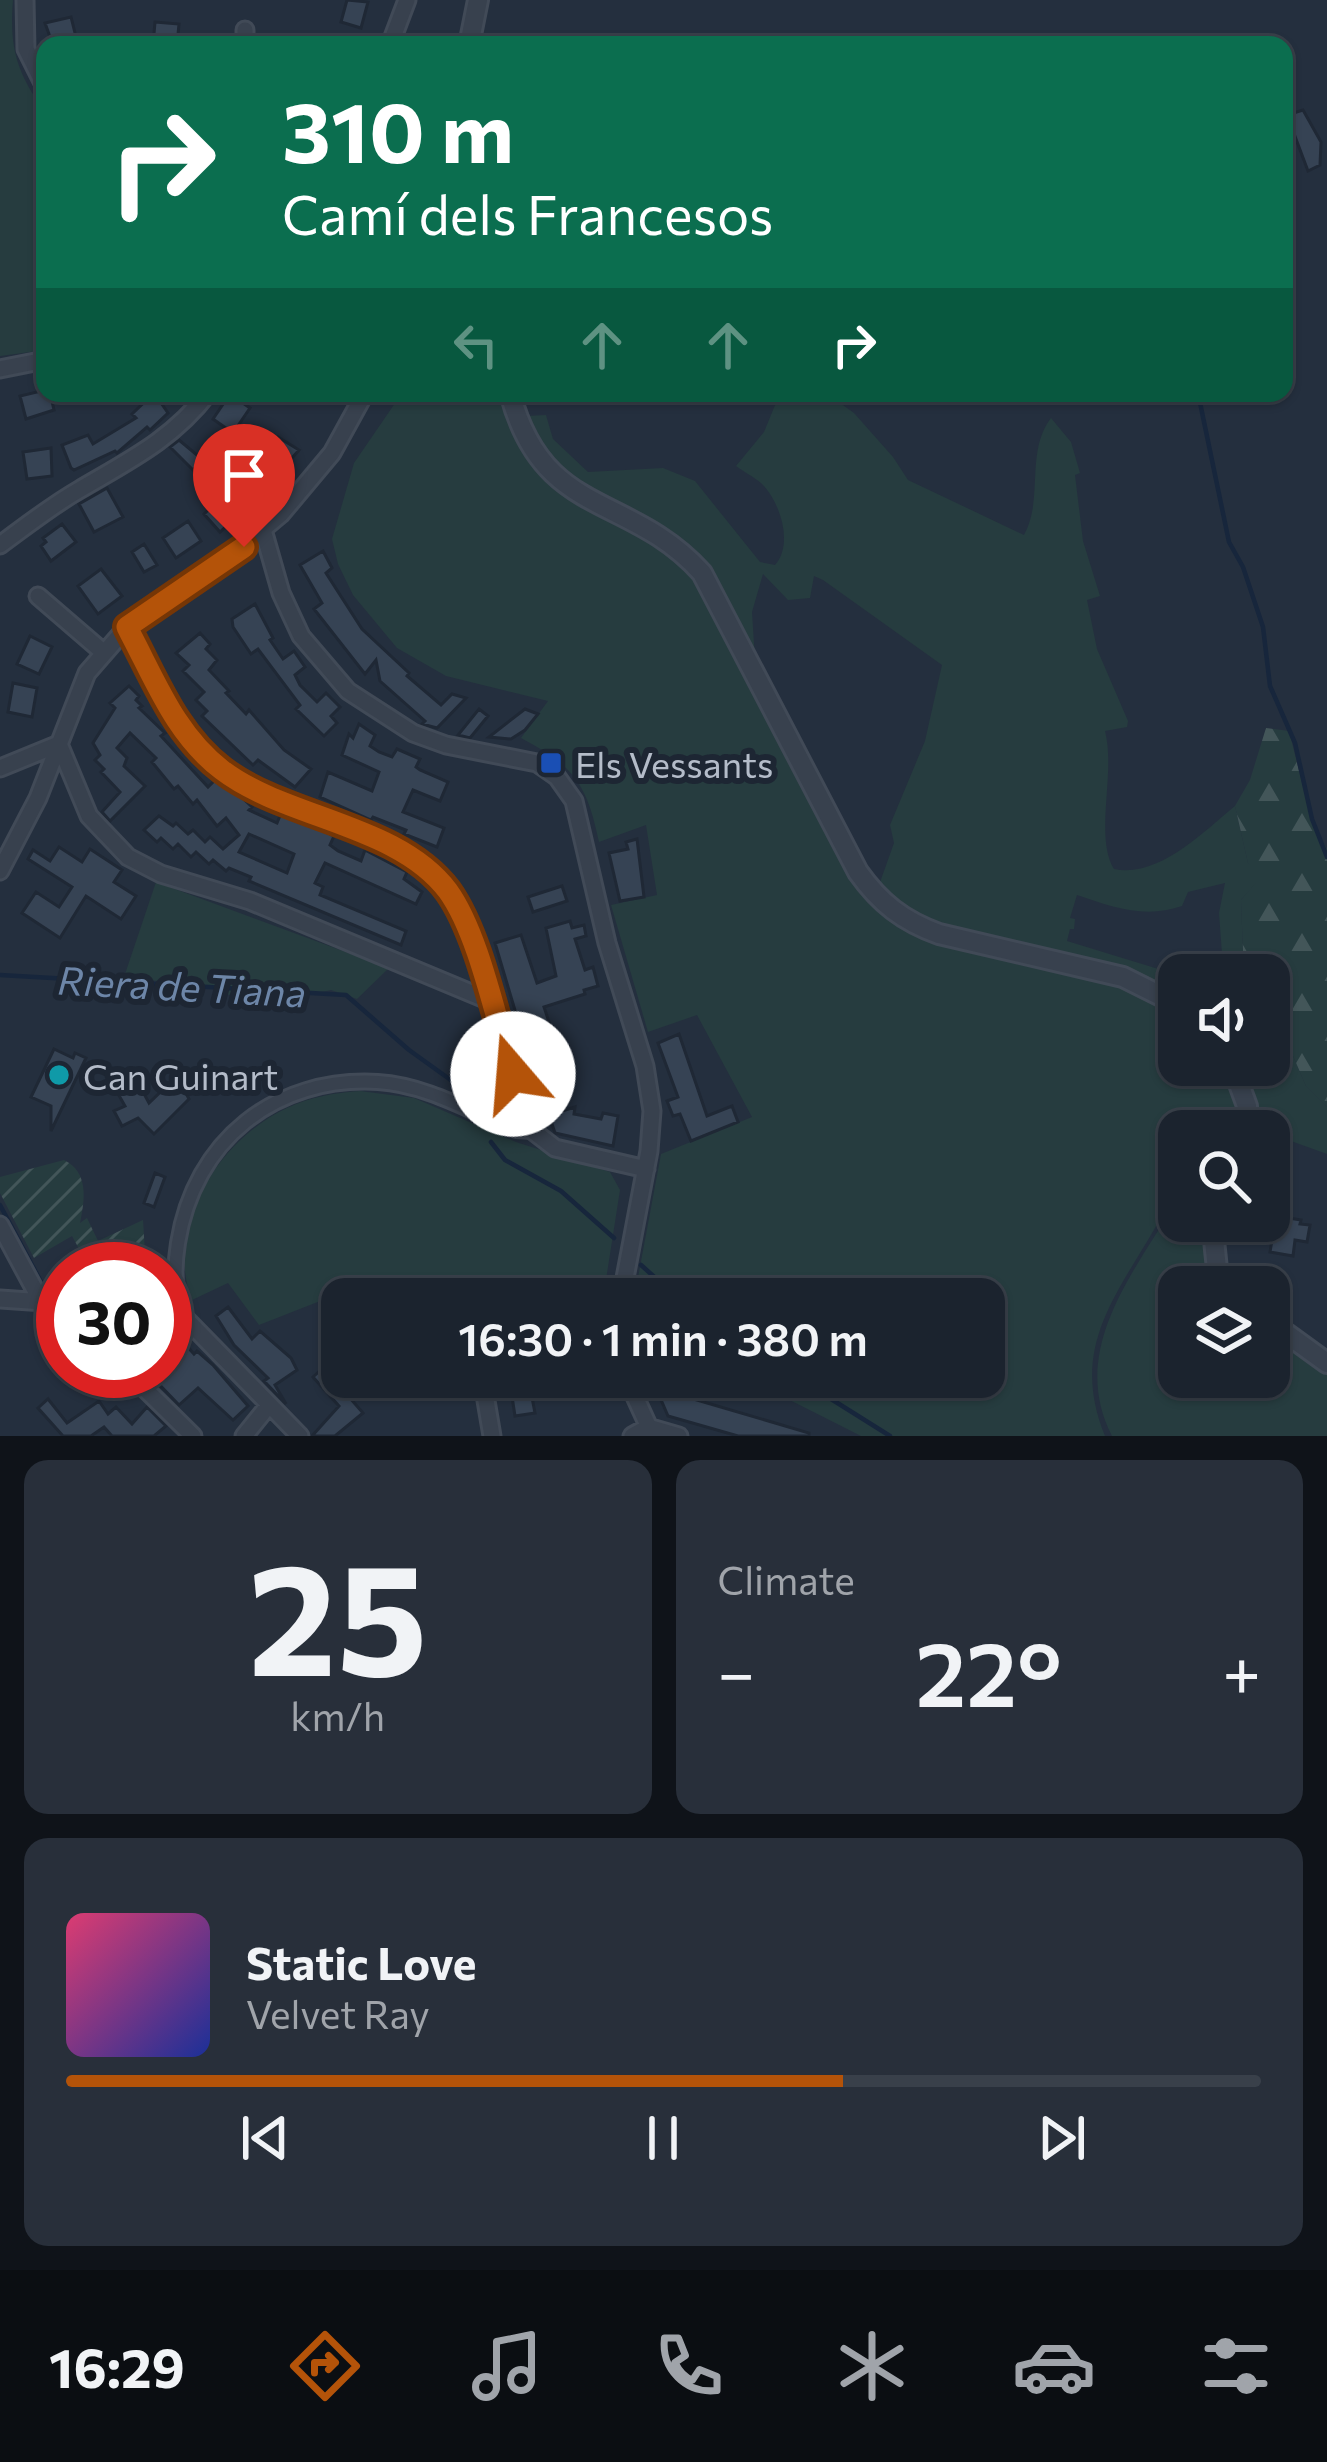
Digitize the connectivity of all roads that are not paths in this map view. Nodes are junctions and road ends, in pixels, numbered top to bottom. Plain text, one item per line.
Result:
1 (25, 0) edge
2 (407, 0) edge
3 (478, 0) edge
4 (393, 36) edge
5 (476, 36) edge
6 (36, 69) edge
7 (36, 363) edge
8 (0, 369) edge
9 (200, 402) edge
10 (359, 402) edge
11 (513, 402) edge
12 (262, 530) junction
13 (0, 545) edge
14 (38, 596) dead end
15 (127, 627) junction
16 (103, 652) junction
17 (67, 720) junction
18 (59, 744) junction
19 (24, 760) junction
20 (0, 768) edge
21 (0, 871) edge
22 (1158, 994) edge
23 (490, 1001) junction
24 (533, 1132) junction
25 (646, 1169) junction
26 (0, 1225) edge
27 (181, 1242) edge
28 (36, 1276) edge
29 (625, 1278) edge
30 (0, 1299) edge
31 (36, 1300) edge
32 (192, 1325) edge
33 (1290, 1336) edge
34 (1327, 1363) edge
35 (155, 1398) edge
36 (486, 1398) edge
37 (636, 1398) edge
38 (269, 1405) junction
39 (187, 1430) edge
40 (651, 1432) edge
41 (166, 1436) edge
42 (244, 1436) edge
43 (300, 1436) edge
44 (492, 1436) edge
45 (632, 1436) edge
46 (679, 1436) edge

1 - 6 street
2 - 4 street
3 - 5 street
7 - 8 street
9 - 13 street
10 - 12 street
11 - 22 street
12 - 15 street
12 - 25 street
14 - 16 street
15 - 16 street
15 - 23 street
16 - 17 street
17 - 18 street
17 - 19 street
18 - 19 street
18 - 21 street
18 - 23 street
19 - 20 street
23 - 24 street
24 - 25 street
24 - 27 street
25 - 29 street
26 - 28 street
30 - 31 street
32 - 38 street
33 - 34 street
35 - 39 street
36 - 44 street
37 - 40 street
38 - 42 street
38 - 43 street
39 - 41 street
40 - 45 street
40 - 46 street

